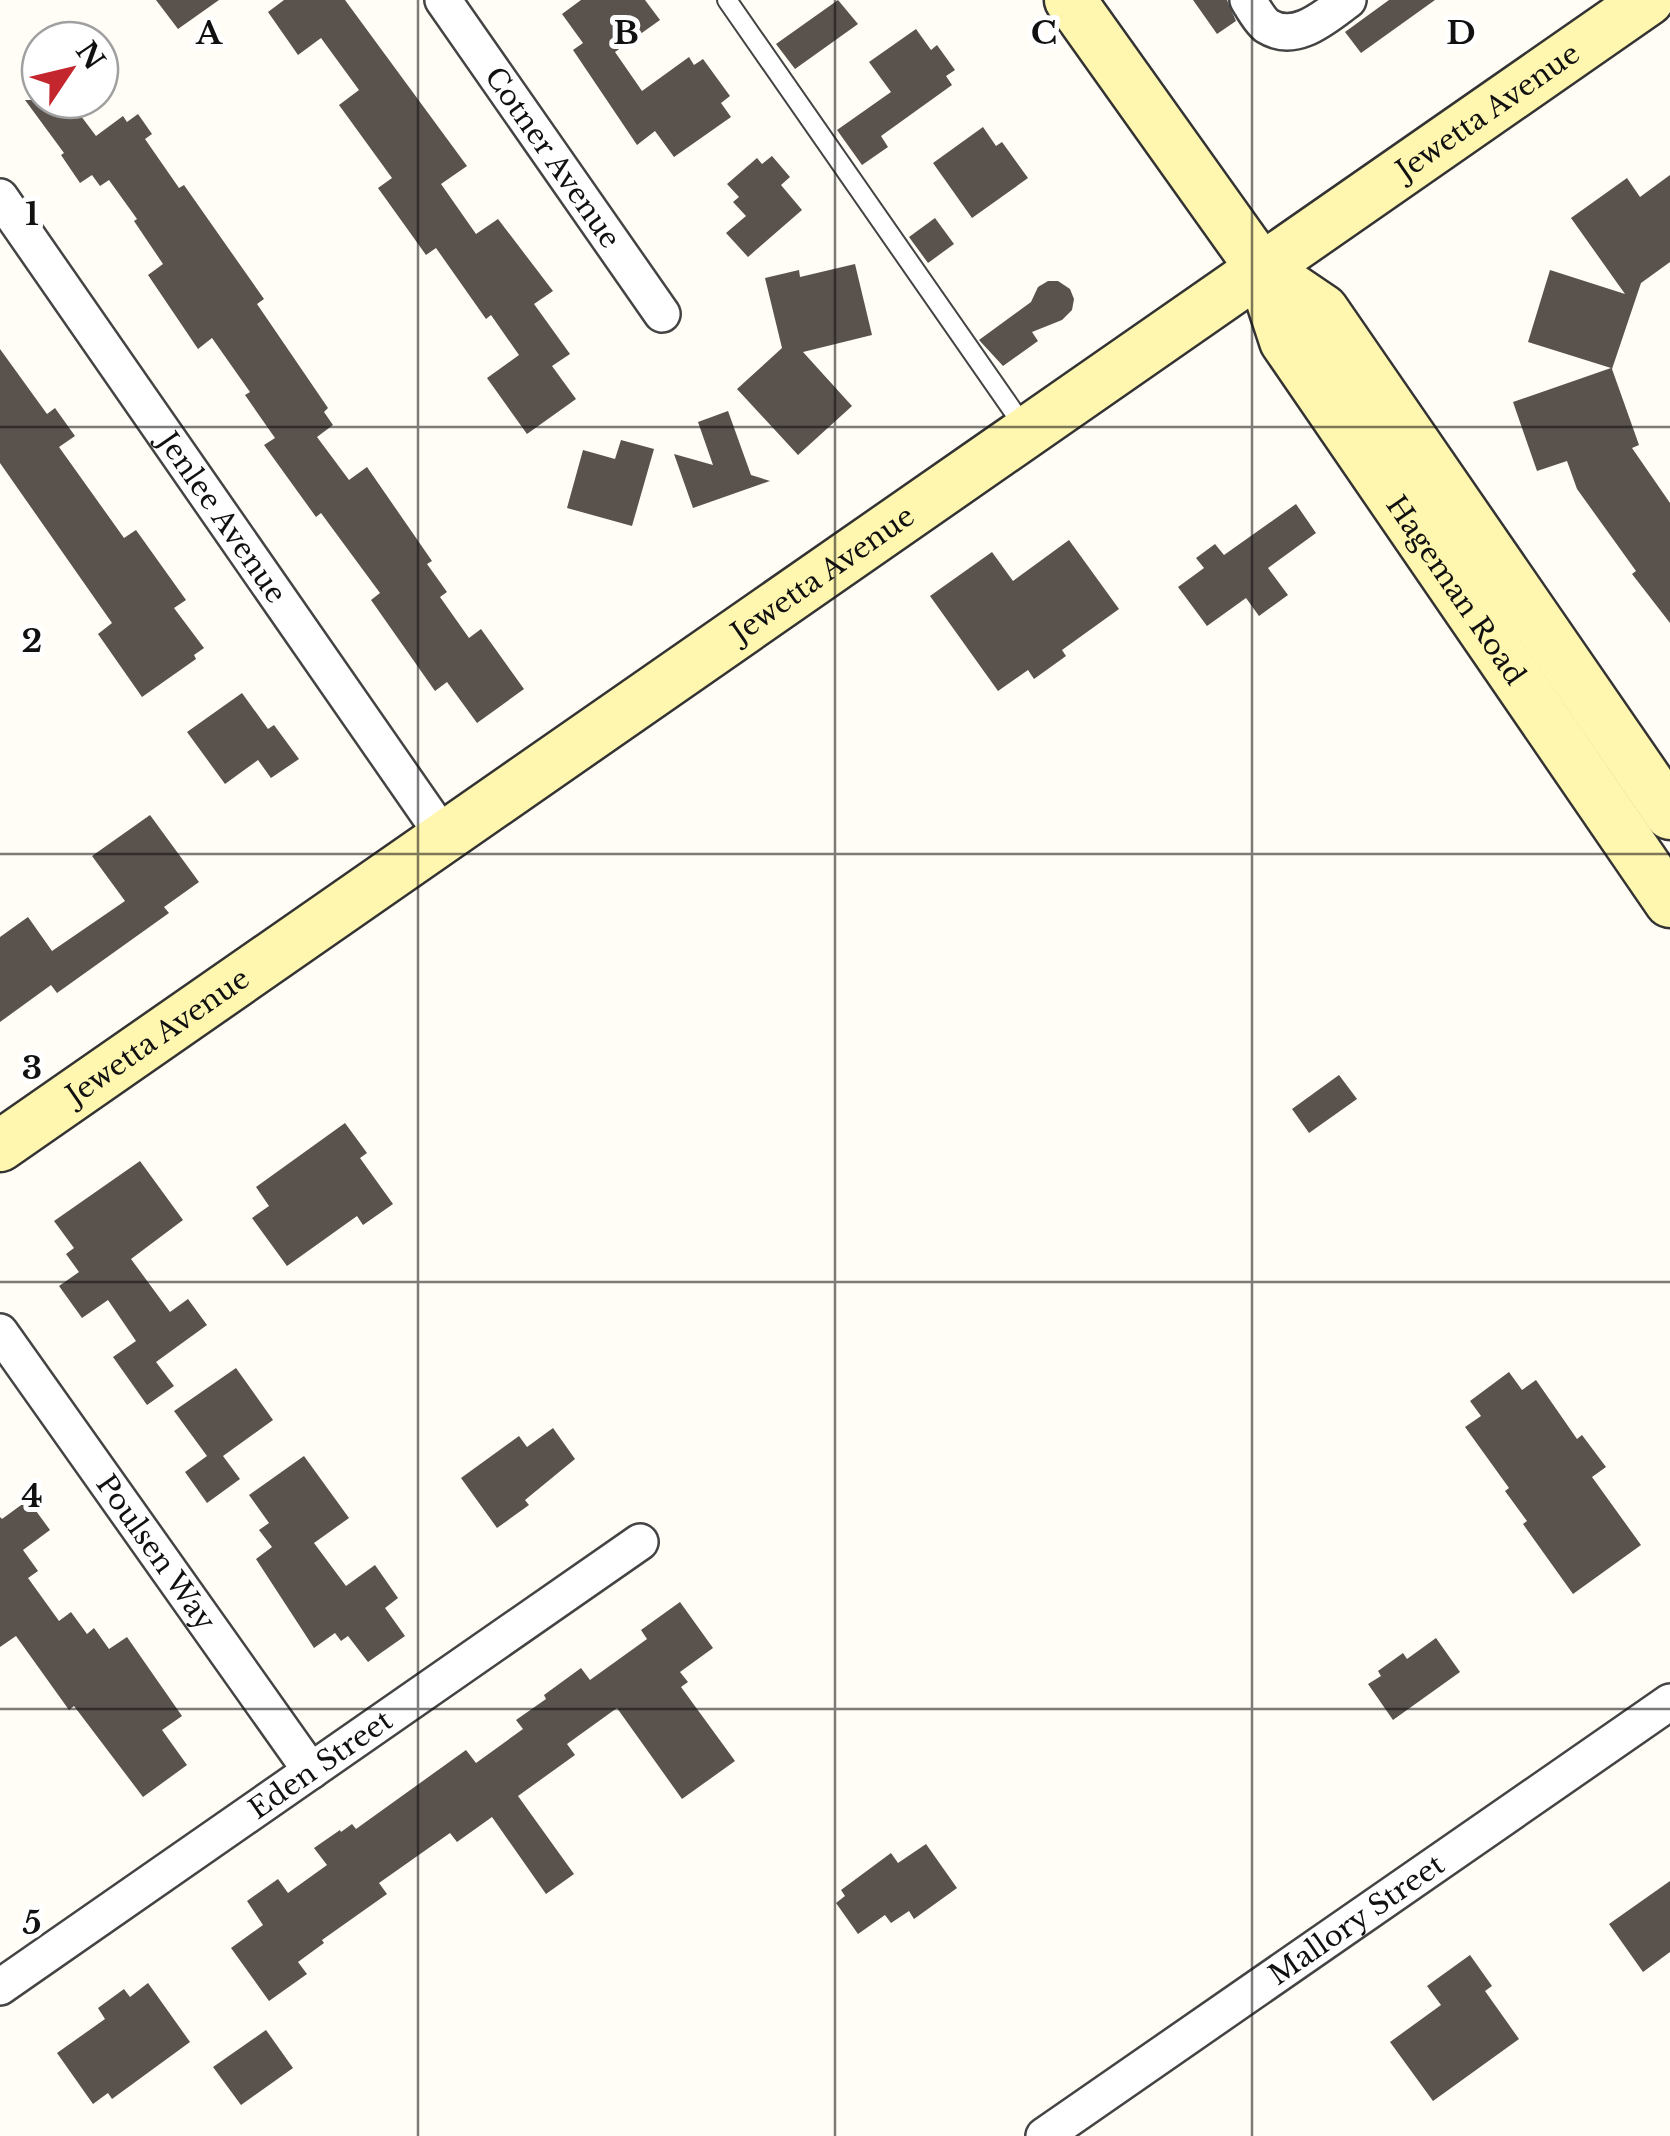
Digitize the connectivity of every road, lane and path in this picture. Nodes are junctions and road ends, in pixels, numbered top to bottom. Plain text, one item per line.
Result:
1 (444, 0) edge
2 (727, 0) edge
3 (1070, 0) edge
4 (1248, 0) edge
5 (1348, 0) edge
6 (1648, 0) edge
7 (0, 197) edge
8 (1261, 268) junction
9 (662, 314) dead end
10 (1027, 432) junction
11 (1670, 814) edge
12 (445, 838) junction
13 (1670, 902) edge
14 (0, 1146) edge
15 (0, 1332) edge
16 (640, 1542) dead end
17 (1670, 1702) edge
18 (311, 1771) junction
19 (0, 1987) edge
20 (1044, 2136) edge

1 - 9 street, Cotner Avenue
2 - 10 lane
3 - 8 street, Hageman Road
4 - 5 street
6 - 8 street, Jewetta Avenue
7 - 12 street, Jenlee Avenue
8 - 10 street, Jewetta Avenue
8 - 11 street, Hageman Road
8 - 13 street, Hageman Road
10 - 12 street, Jewetta Avenue
12 - 14 street, Jewetta Avenue
15 - 18 street, Poulsen Way
16 - 18 street, Eden Street
17 - 20 street, Mallory Street
18 - 19 street, Eden Street

